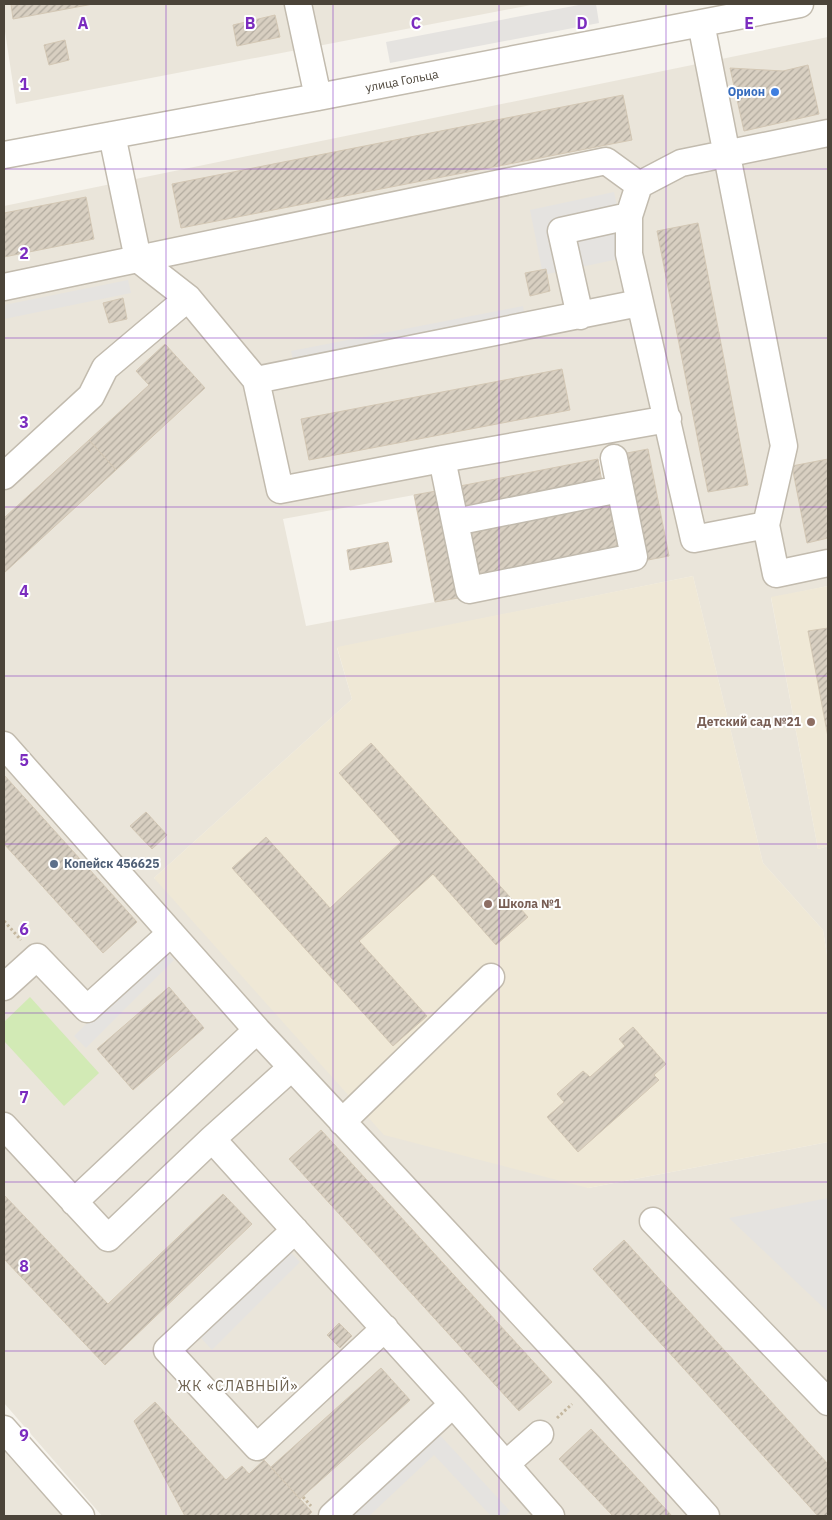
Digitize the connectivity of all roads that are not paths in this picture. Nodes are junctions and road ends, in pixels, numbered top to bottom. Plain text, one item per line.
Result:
1 (298, 4) edge
2 (800, 4) edge
3 (701, 23) junction
4 (318, 97) junction
5 (828, 133) edge
6 (112, 135) junction
7 (5, 147) edge
8 (727, 154) junction
9 (639, 185) junction
10 (630, 216) junction
11 (138, 259) junction
12 (4, 287) edge
13 (188, 298) junction
14 (640, 303) junction
15 (580, 316) junction
16 (256, 380) junction
17 (668, 419) junction
18 (614, 458) dead end
19 (442, 459) junction
20 (4, 476) edge
21 (620, 489) junction
22 (455, 522) junction
23 (766, 525) junction
24 (828, 563) edge
25 (4, 745) edge
26 (171, 932) junction
27 (492, 977) dead end
28 (4, 987) edge
29 (257, 1030) junction
30 (291, 1068) junction
31 (342, 1122) junction
32 (4, 1126) edge
33 (212, 1139) junction
34 (74, 1202) junction
35 (653, 1221) dead end
36 (295, 1230) junction
37 (385, 1328) junction
38 (828, 1402) edge
39 (453, 1404) junction
40 (4, 1429) edge
41 (540, 1434) road end
42 (506, 1464) junction
43 (539, 1512) edge
44 (81, 1516) edge
45 (332, 1516) edge
46 (706, 1516) edge

1 - 4 street
2 - 3 street, улица Гольца
3 - 4 street, улица Гольца
3 - 8 street
4 - 6 street, улица Гольца
5 - 8 street
6 - 7 street, улица Гольца
6 - 11 street
8 - 9 street
8 - 23 street
9 - 10 street
9 - 11 street
10 - 14 street
10 - 15 street
11 - 12 street
11 - 13 street
13 - 16 street
13 - 20 street
14 - 15 street
14 - 17 street
15 - 16 street
16 - 19 street
17 - 19 street
17 - 23 street
18 - 21 street
19 - 22 street
21 - 22 street
21 - 22 street
23 - 24 street
25 - 26 street
26 - 28 street
26 - 29 street
27 - 31 street
29 - 30 street
29 - 34 street
30 - 31 street
30 - 33 street
31 - 46 street
32 - 34 street
33 - 34 street
33 - 36 street
35 - 38 street
36 - 37 street
36 - 37 street
37 - 39 street
39 - 42 street
39 - 45 street
40 - 44 street
41 - 42 street
42 - 43 street

